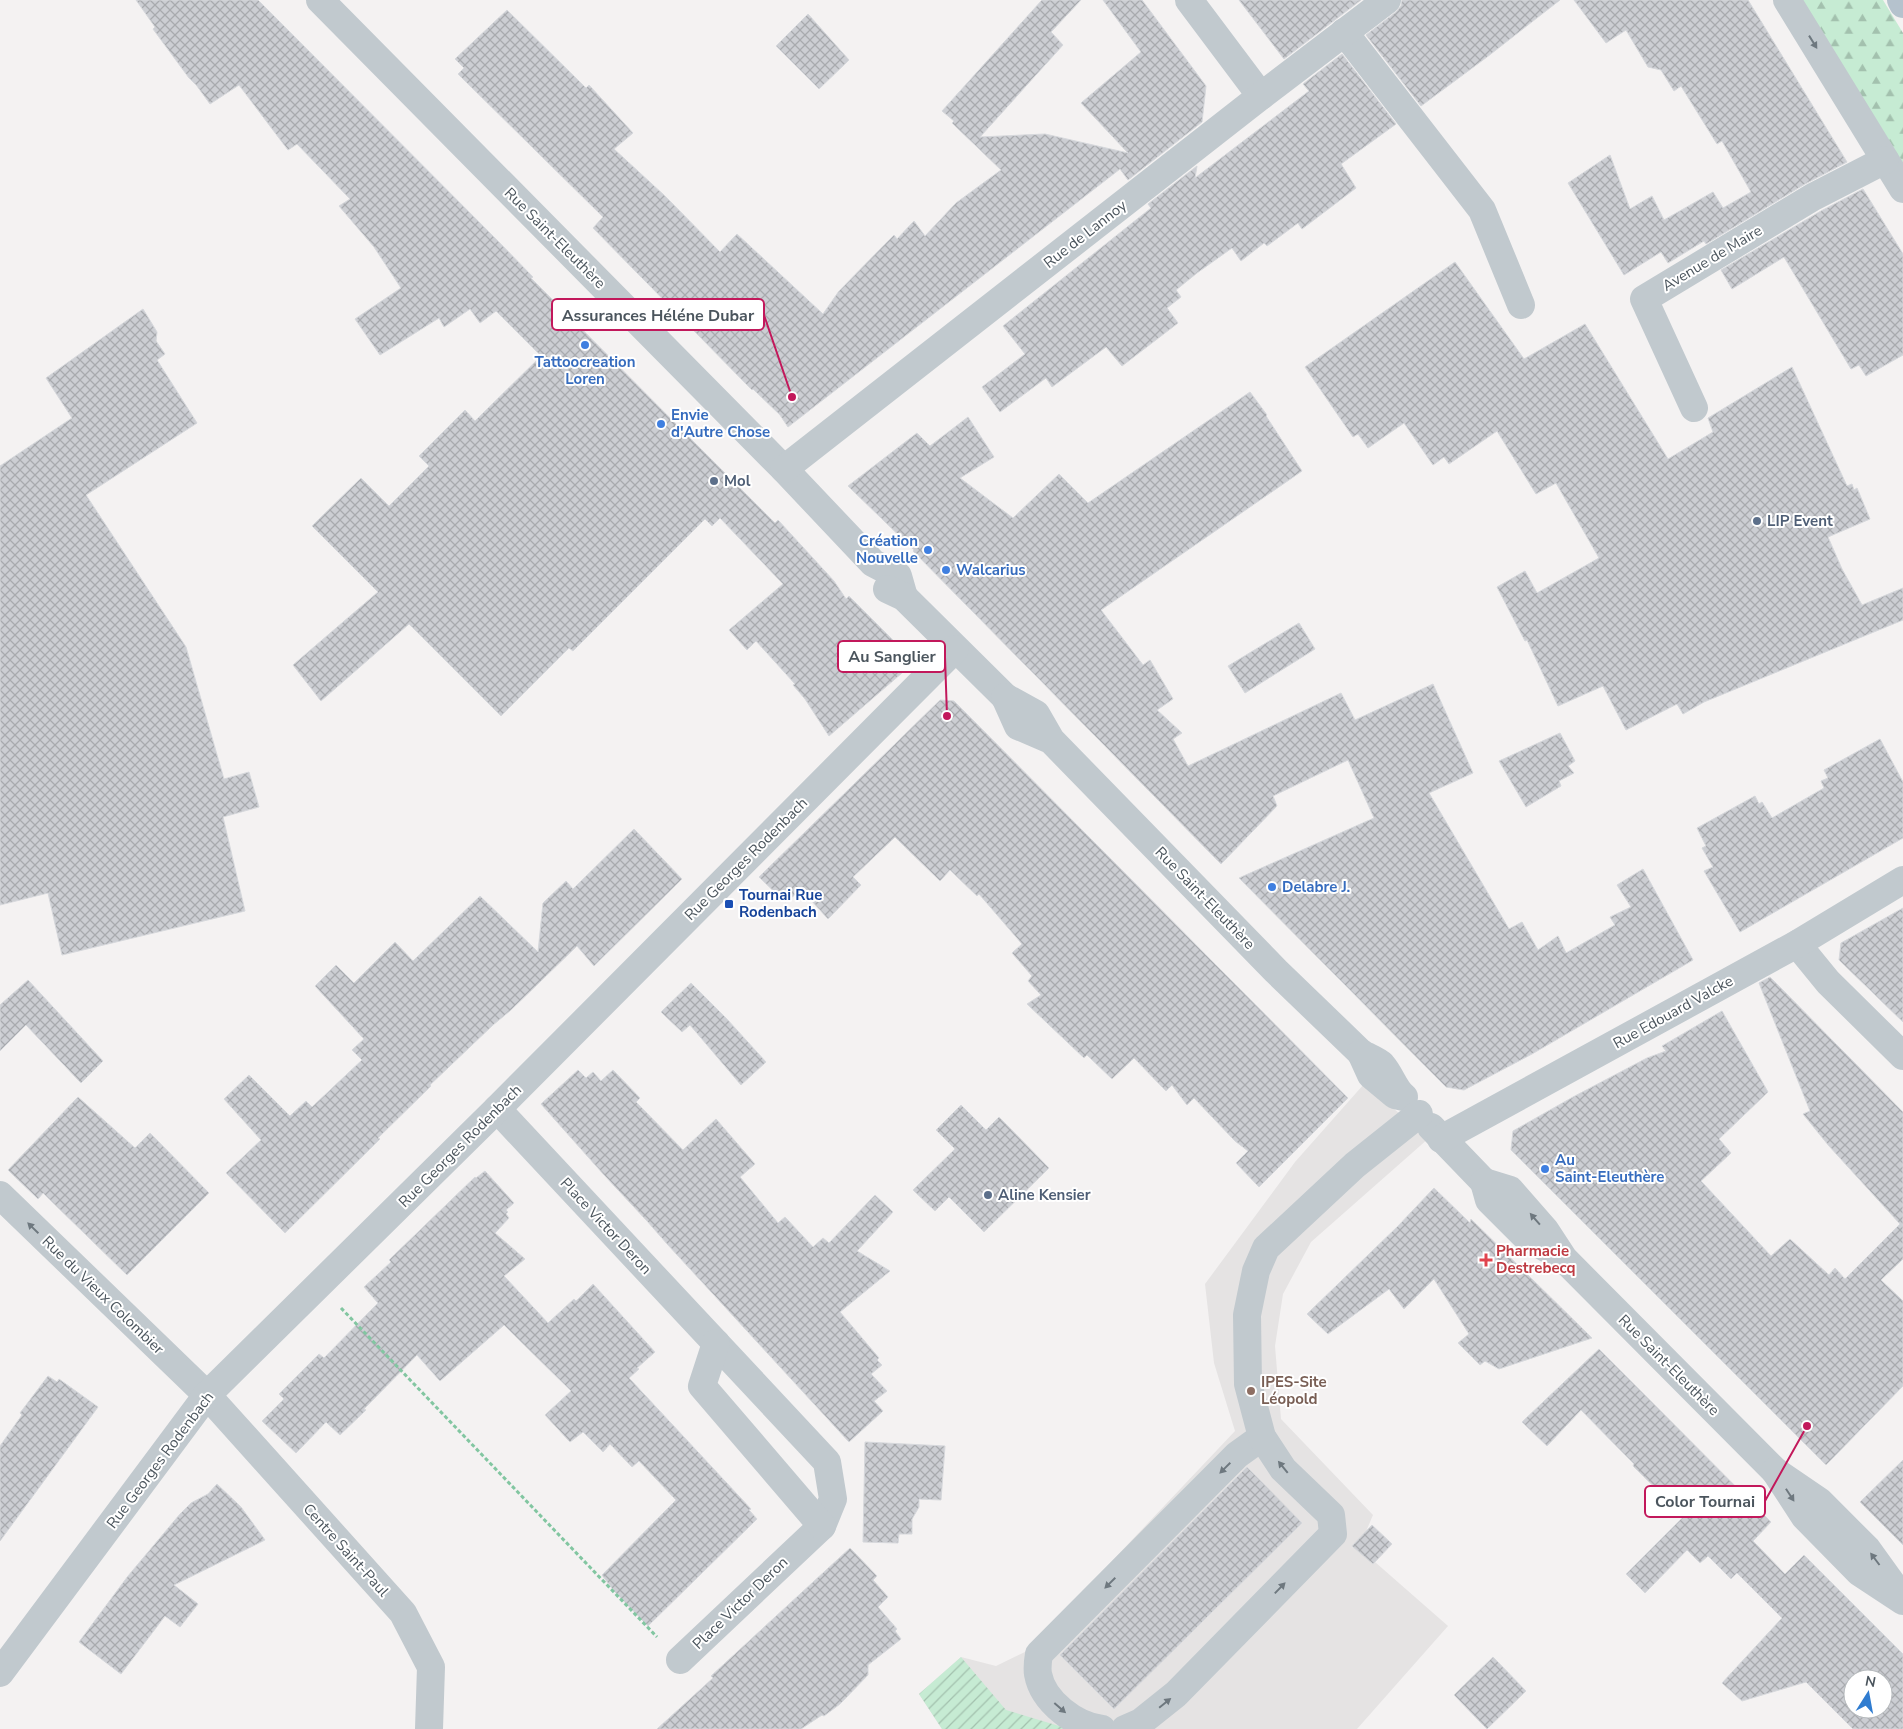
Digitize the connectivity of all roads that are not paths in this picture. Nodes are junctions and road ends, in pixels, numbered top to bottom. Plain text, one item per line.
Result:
1 (320, 0) edge
2 (1189, 0) edge
3 (1387, 0) edge
4 (1787, 0) edge
5 (1900, 0) edge
6 (1903, 4) edge
7 (1344, 32) junction
8 (1261, 96) junction
9 (1886, 160) junction
10 (1903, 188) edge
11 (1521, 305) dead end
12 (1694, 408) dead end
13 (784, 469) junction
14 (955, 649) junction
15 (1903, 880) edge
16 (1797, 944) junction
17 (1903, 1056) edge
18 (1412, 1106) junction
19 (497, 1109) junction
20 (1441, 1140) junction
21 (0, 1196) edge
22 (716, 1343) junction
23 (207, 1396) junction
24 (1262, 1437) junction
25 (822, 1526) junction
26 (1903, 1600) edge
27 (680, 1660) road end
28 (0, 1673) edge
29 (1138, 1727) edge
30 (429, 1729) edge
31 (1102, 1729) edge

1 - 13 street, Rue Saint-Eleuthère
2 - 8 street
3 - 7 street, Rue de Lannoy
4 -> 9 street
5 - 6 main road
7 - 8 street, Rue de Lannoy
7 - 11 street
8 - 13 street, Rue de Lannoy
9 - 10 street
9 - 12 street, Avenue de Maire
13 - 14 street, Rue Saint-Eleuthère
14 - 18 street, Rue Saint-Eleuthère
14 - 19 street, Rue Georges Rodenbach
15 - 16 street, Rue Edouard Valcke
16 - 17 street
16 - 20 street, Rue Edouard Valcke
18 - 20 street, Rue Saint-Eleuthère
18 - 24 street
19 - 22 street, Place Victor Deron
19 - 23 street, Rue Georges Rodenbach
20 - 26 street, Rue Saint-Eleuthère
23 -> 21 street, Rue du Vieux Colombier
22 - 25 street, Place Victor Deron
22 - 25 street
23 - 28 street, Rue Georges Rodenbach
23 - 30 street, Centre Saint-Paul
29 -> 24 street
24 -> 31 street
25 - 27 street, Place Victor Deron

